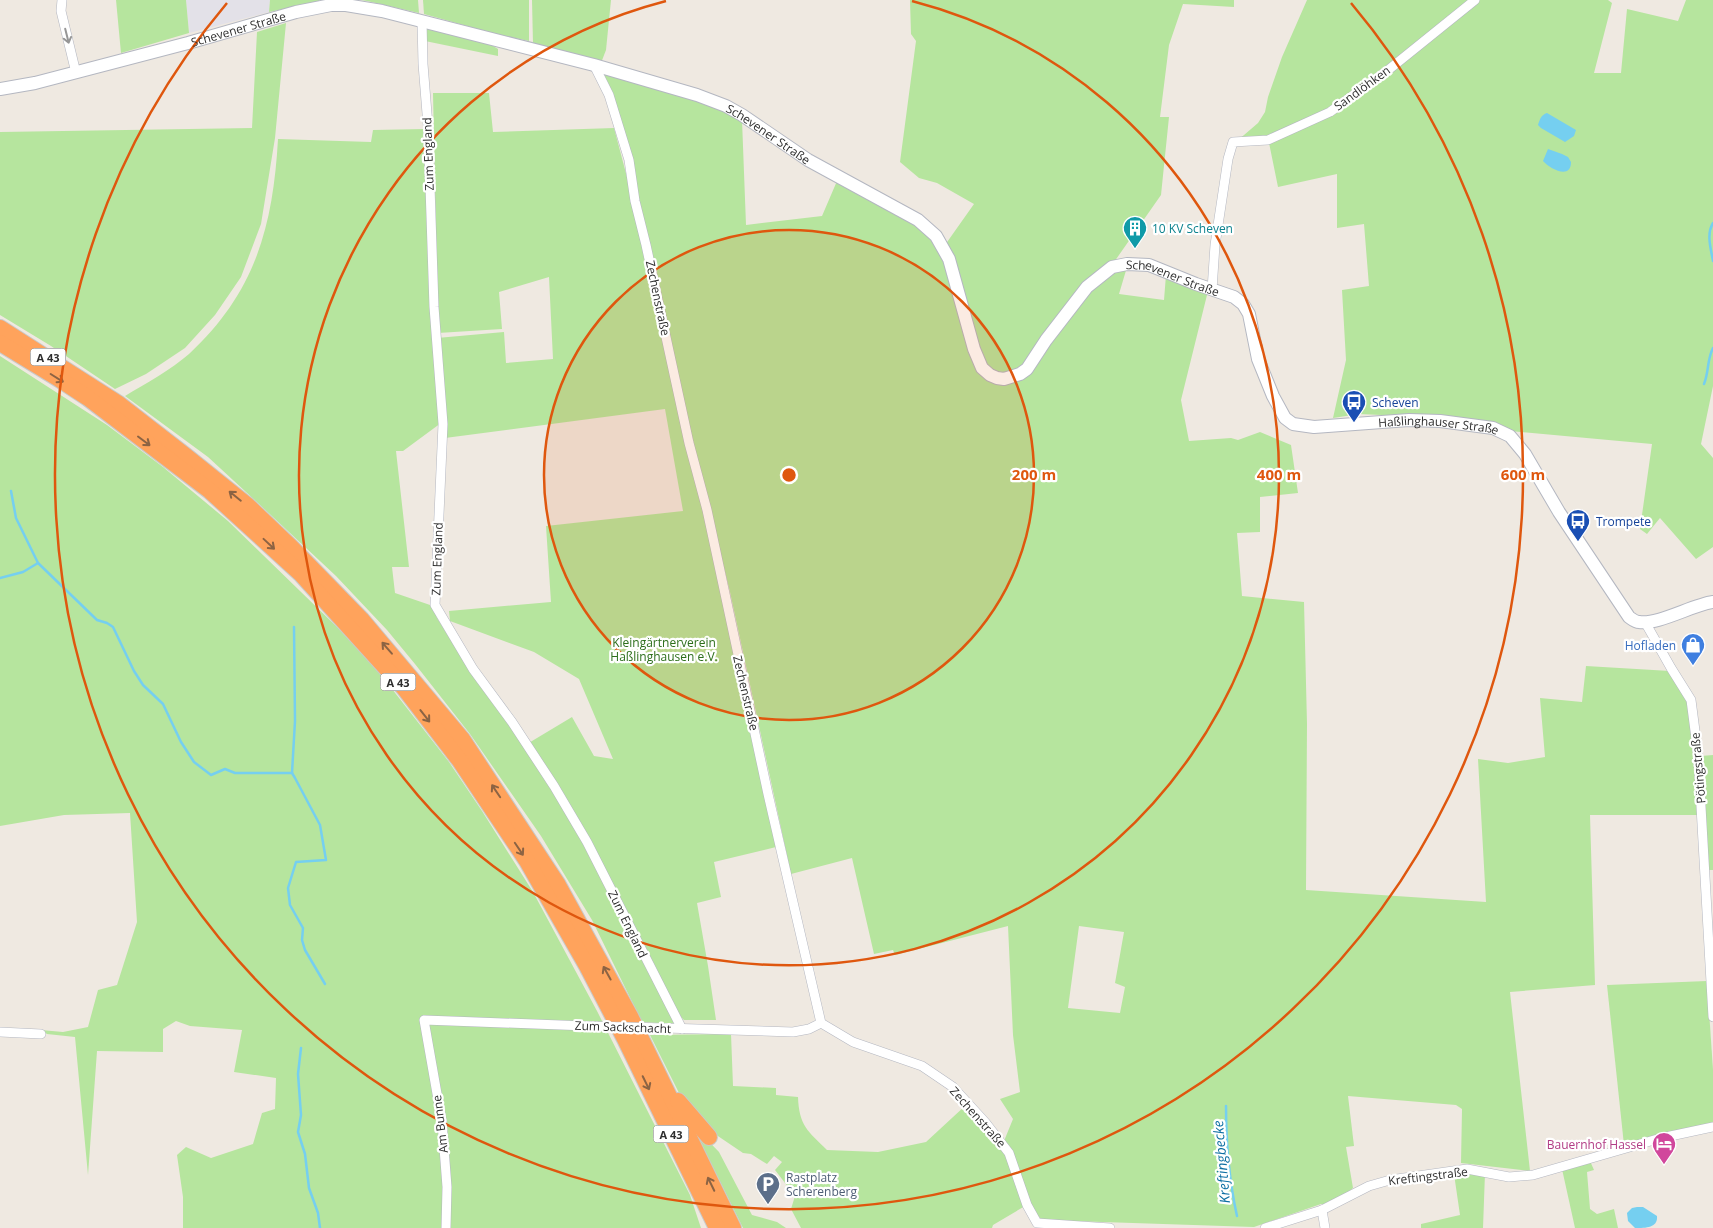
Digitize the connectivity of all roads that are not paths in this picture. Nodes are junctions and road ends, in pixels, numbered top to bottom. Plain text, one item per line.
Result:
1 (62, 0) edge
2 (1475, 0) edge
3 (422, 21) junction
4 (594, 65) junction
5 (76, 72) junction
6 (0, 88) edge
7 (1212, 290) junction
8 (0, 328) edge
9 (0, 344) edge
10 (1300, 426) joint
11 (1713, 602) edge
12 (1645, 622) junction
13 (1713, 1016) edge
14 (424, 1020) joint
15 (821, 1023) junction
16 (682, 1029) junction
17 (0, 1032) edge
18 (41, 1034) dead end
19 (659, 1075) junction
20 (1713, 1126) edge
21 (710, 1137) dead end
22 (1322, 1210) junction
23 (446, 1228) edge
24 (717, 1228) edge
25 (733, 1228) edge
26 (1110, 1228) edge
27 (1265, 1228) edge
28 (1325, 1228) edge

1 -> 5 street
2 - 7 street, Sandlöhken
3 - 4 main road, Schevener Straße
3 - 5 main road, Schevener Straße
3 - 16 street, Zum England
4 - 7 main road, Schevener Straße
4 - 15 street, Zechenstraße
5 - 6 main road, Schevener Straße
7 - 10 main road, Schevener Straße
19 -> 8 highway, A 43
9 -> 24 highway, A 43
10 - 12 main road, Haßlinghauser Straße
11 - 12 main road
12 - 13 street, Pötingstraße
14 - 16 street, Zum Sackschacht, bridge
14 - 23 street, Am Bunne
15 - 16 street, Zum Sackschacht
15 - 26 street, Zechenstraße
17 - 18 street
19 - 21 highway
25 -> 19 highway, A 43
20 - 22 street, Kreftingstraße
22 - 27 street, Kreftingstraße
22 - 28 street

